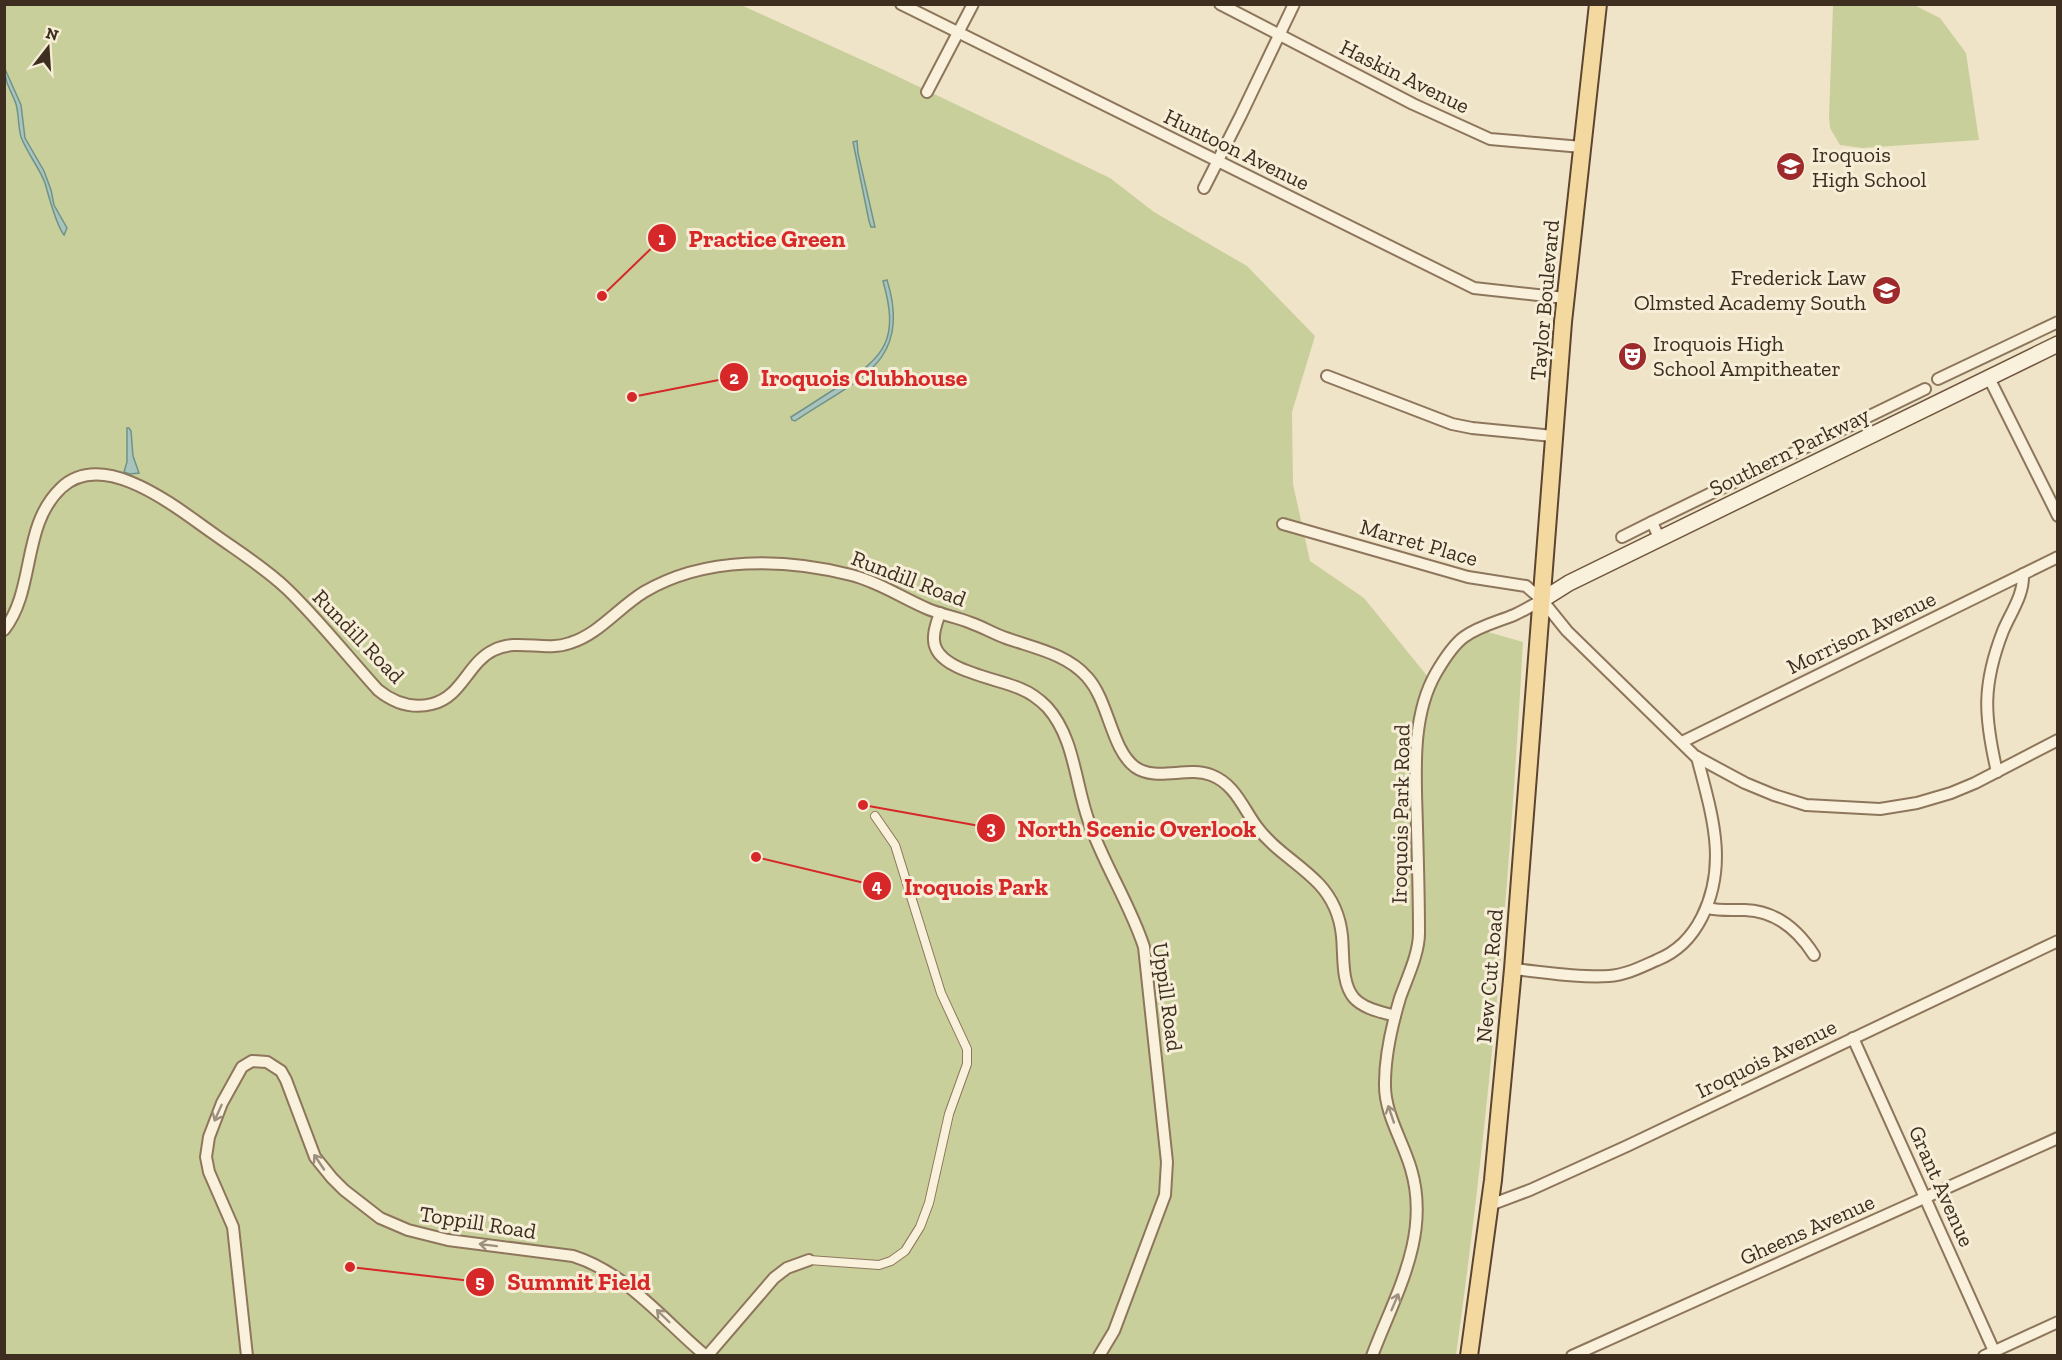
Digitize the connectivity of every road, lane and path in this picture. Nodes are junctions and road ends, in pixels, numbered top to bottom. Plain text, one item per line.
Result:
1 (901, 4) edge
2 (973, 4) edge
3 (1220, 4) edge
4 (1294, 4) edge
5 (1598, 4) edge
6 (958, 33) junction
7 (1280, 35) junction
8 (927, 92) dead end
9 (1582, 147) junction
10 (1217, 161) junction
11 (1204, 188) dead end
12 (1565, 298) junction
13 (2058, 322) edge
14 (2058, 344) edge
15 (1327, 376) dead end
16 (1989, 378) junction
17 (1938, 379) dead end
18 (1924, 389) dead end
19 (1900, 400) junction
20 (1910, 417) junction
21 (1553, 436) junction
22 (2058, 516) edge
23 (1652, 522) junction
24 (1283, 524) dead end
25 (1622, 537) dead end
26 (1660, 540) junction
27 (2058, 557) edge
28 (2023, 574) junction
29 (1542, 600) junction
30 (940, 613) junction
31 (4, 630) edge
32 (2058, 740) edge
33 (1682, 742) junction
34 (1697, 757) junction
35 (1997, 772) junction
36 (875, 816) dead end
37 (1707, 908) junction
38 (2058, 941) edge
39 (1814, 955) dead end
40 (1513, 969) junction
41 (1395, 1016) junction
42 (1853, 1038) junction
43 (2058, 1138) edge
44 (1926, 1197) junction
45 (1490, 1205) junction
46 (809, 1260) joint
47 (2058, 1322) edge
48 (1989, 1353) edge
49 (247, 1356) edge
50 (706, 1356) edge
51 (1099, 1356) edge
52 (1372, 1356) edge
53 (1470, 1356) edge
54 (1572, 1356) edge

1 - 6 street, Huntoon Avenue
2 - 6 street
3 - 7 street, Haskin Avenue
4 - 7 street
5 - 9 main road, Taylor Boulevard
6 - 8 street
6 - 10 street, Huntoon Avenue
7 - 9 street, Haskin Avenue
7 - 10 street
9 - 12 main road, Taylor Boulevard
10 - 11 street
10 - 12 street, Huntoon Avenue
12 - 21 main road, Taylor Boulevard
13 - 17 street
14 - 16 main road, Southern Parkway
15 - 21 street
16 - 20 main road, Southern Parkway
16 - 22 street
18 - 19 street
19 - 20 street
19 - 23 street
20 - 26 main road, Southern Parkway
21 - 29 main road, Taylor Boulevard
23 - 25 street
23 - 26 street
24 - 29 street, Marret Place
26 - 29 main road, Southern Parkway
27 - 28 street, Morrison Avenue
28 - 33 street, Morrison Avenue
28 - 35 street
29 - 33 street, Marret Place
29 - 40 main road, New Cut Road
29 - 41 street, Iroquois Park Road
30 - 31 street, Rundill Road
30 - 41 street, Rundill Road
30 - 51 street, Uppill Road
32 - 35 street, Marret Place
33 - 34 street, Marret Place
34 - 35 street, Marret Place
34 - 37 street
36 - 46 street
37 - 39 street
37 - 40 street
38 - 42 street, Iroquois Avenue
40 - 45 main road, New Cut Road
52 -> 41 street
42 - 44 street, Grant Avenue
42 - 45 street, Iroquois Avenue
43 - 44 street, Gheens Avenue
44 - 48 street, Grant Avenue
44 - 54 street, Gheens Avenue
45 - 53 main road, New Cut Road
46 - 50 street
47 - 48 street
50 -> 49 street, Toppill Road

